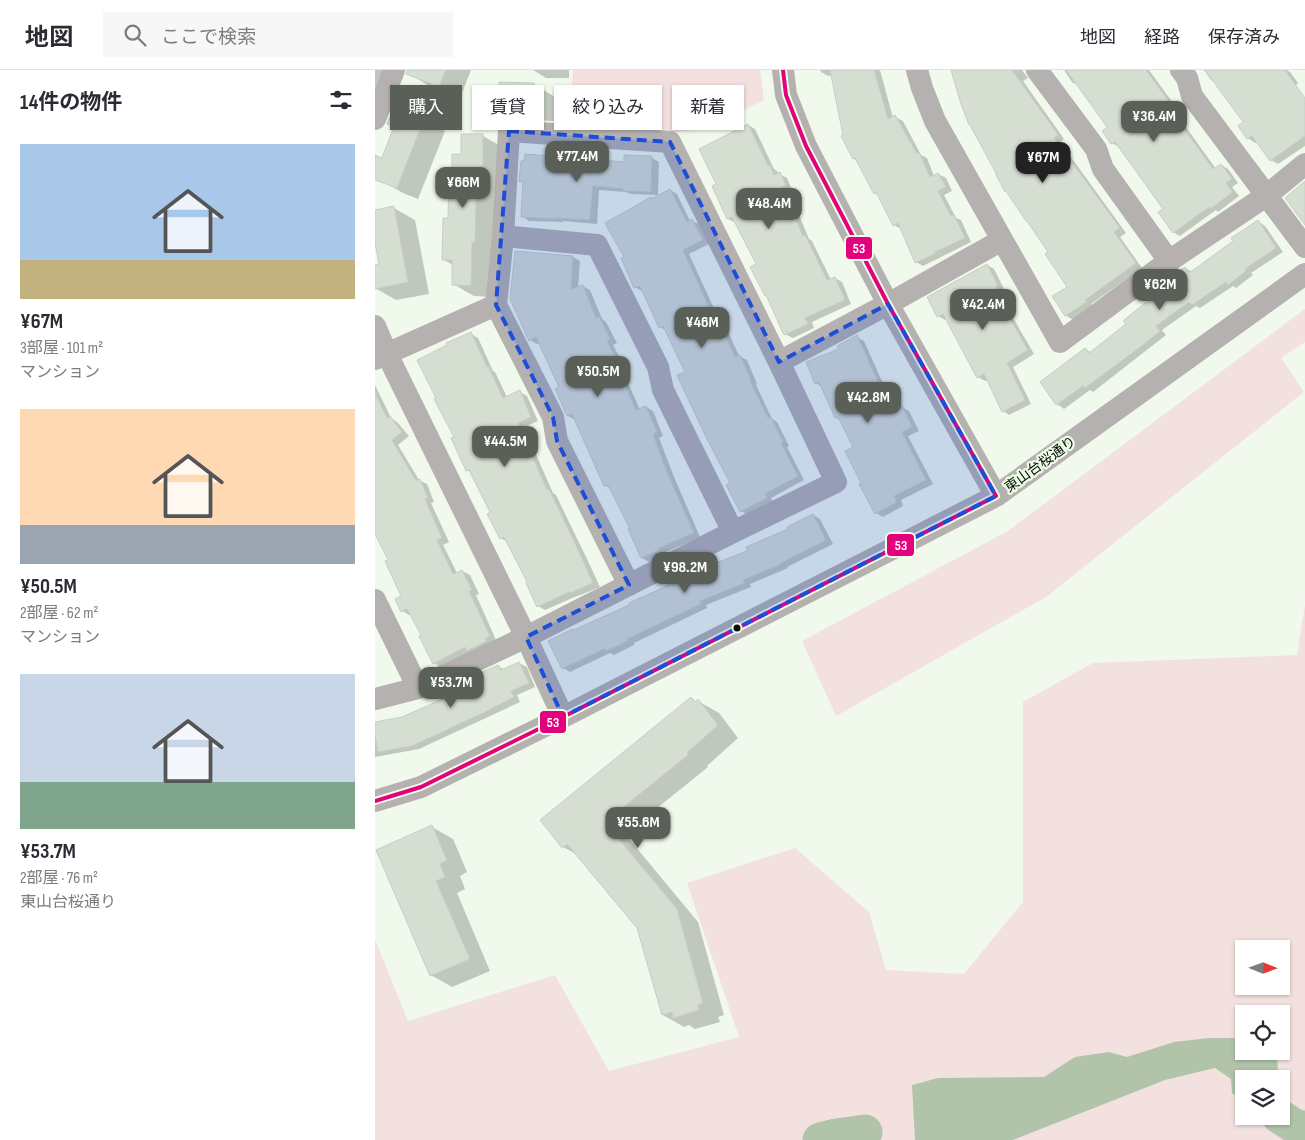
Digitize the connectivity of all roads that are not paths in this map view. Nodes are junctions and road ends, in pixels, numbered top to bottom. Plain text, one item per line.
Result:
1 (394, 70) edge
2 (783, 70) edge
3 (917, 70) edge
4 (1037, 70) edge
5 (1181, 70) edge
6 (375, 119) edge
7 (1305, 164) edge
8 (1266, 196) junction
9 (503, 236) junction
10 (1002, 240) junction
11 (1305, 247) edge
12 (1169, 261) junction
13 (1305, 274) edge
14 (888, 304) junction
15 (496, 305) junction
16 (375, 326) edge
17 (381, 357) edge
18 (779, 362) junction
19 (996, 496) junction
20 (733, 532) junction
21 (629, 585) junction
22 (375, 600) edge
23 (526, 637) junction
24 (418, 688) junction
25 (375, 698) edge
26 (563, 717) junction
27 (375, 801) edge

1 - 6 street
2 - 14 street
3 - 10 street
4 - 12 street
5 - 8 street
7 - 8 street
8 - 11 street
8 - 12 street
9 - 15 street
9 - 18 street
9 - 20 street
10 - 12 street
10 - 14 street
13 - 19 street, 東山台桜通り
14 - 18 street
14 - 19 street
15 - 17 street
15 - 21 street
16 - 17 street
17 - 23 street
18 - 20 street
19 - 26 street, 東山台桜通り
20 - 21 street
21 - 23 street
22 - 24 street
23 - 24 street
23 - 26 street
24 - 25 street
26 - 27 street, 東山台桜通り

